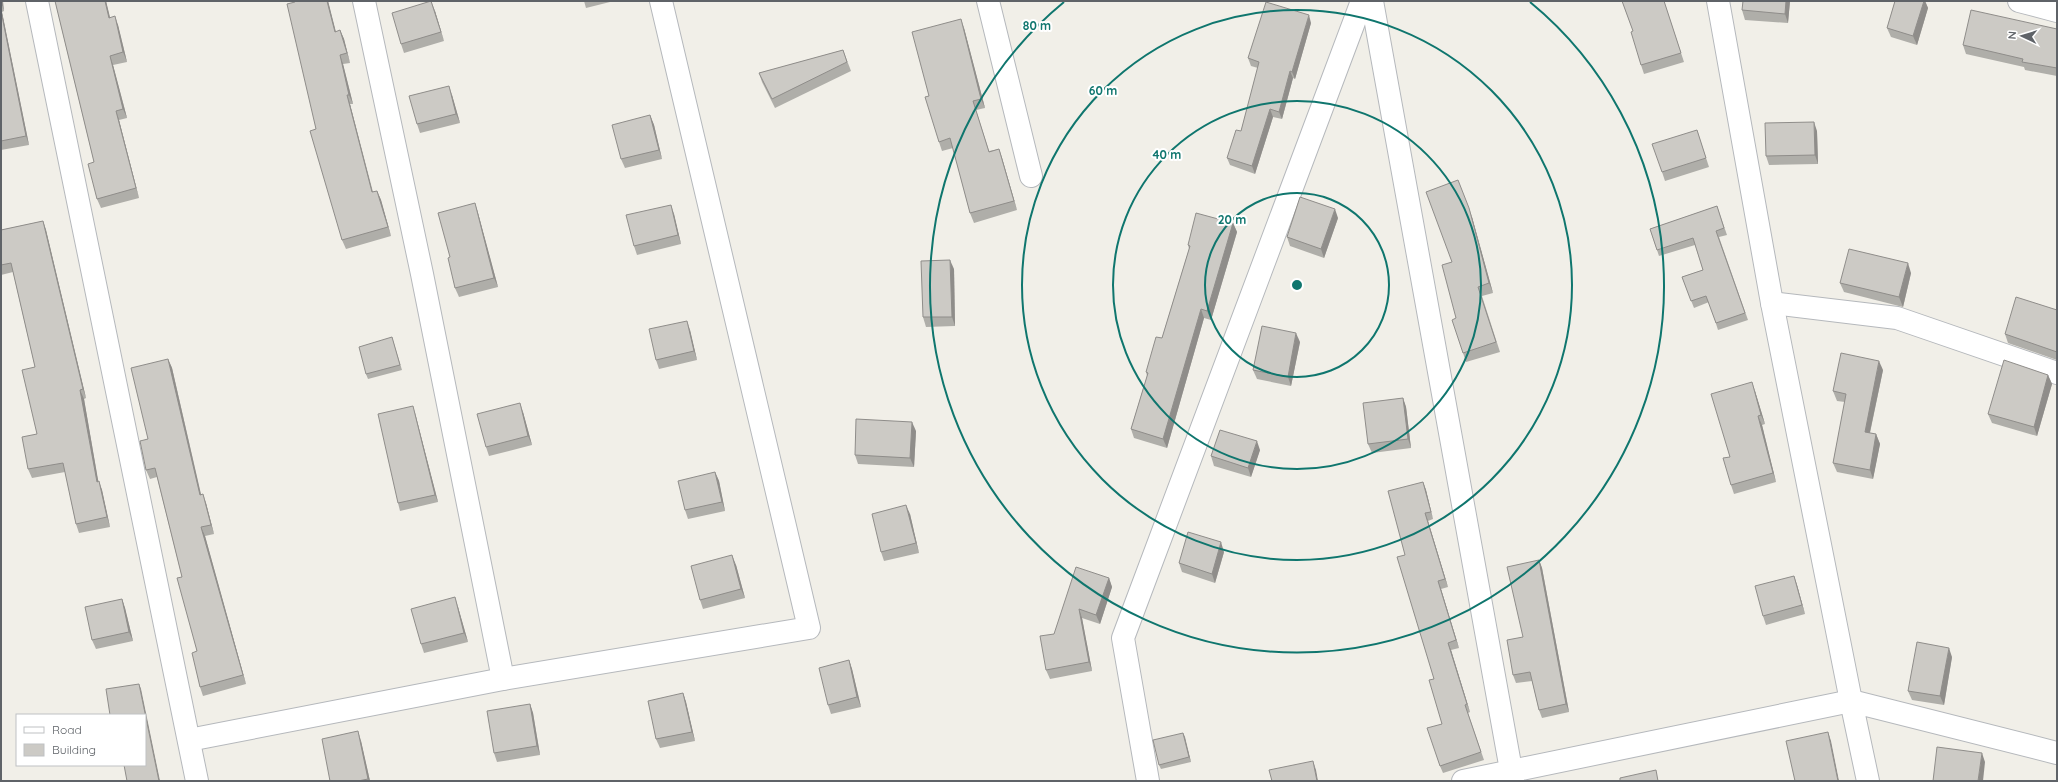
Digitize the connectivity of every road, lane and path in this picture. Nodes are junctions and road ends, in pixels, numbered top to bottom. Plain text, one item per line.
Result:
1 (37, 1) edge
2 (364, 1) edge
3 (661, 1) edge
4 (988, 1) edge
5 (1362, 1) edge
6 (1372, 1) edge
7 (1718, 1) edge
8 (2019, 1) edge
9 (2057, 11) edge
10 (1031, 176) dead end
11 (1772, 303) junction
12 (2057, 373) edge
13 (503, 679) junction
14 (1851, 701) junction
15 (189, 740) junction
16 (2057, 753) edge
17 (1512, 776) edge
18 (197, 781) edge
19 (1148, 781) edge
20 (1463, 781) edge
21 (1868, 781) edge

1 - 15 street
2 - 13 street
3 - 13 street
4 - 10 street
5 - 19 street
6 - 17 street
7 - 11 street
8 - 9 street
11 - 12 street
11 - 14 street
13 - 15 street
14 - 16 street
14 - 17 street
14 - 21 street
15 - 18 street
17 - 20 street

